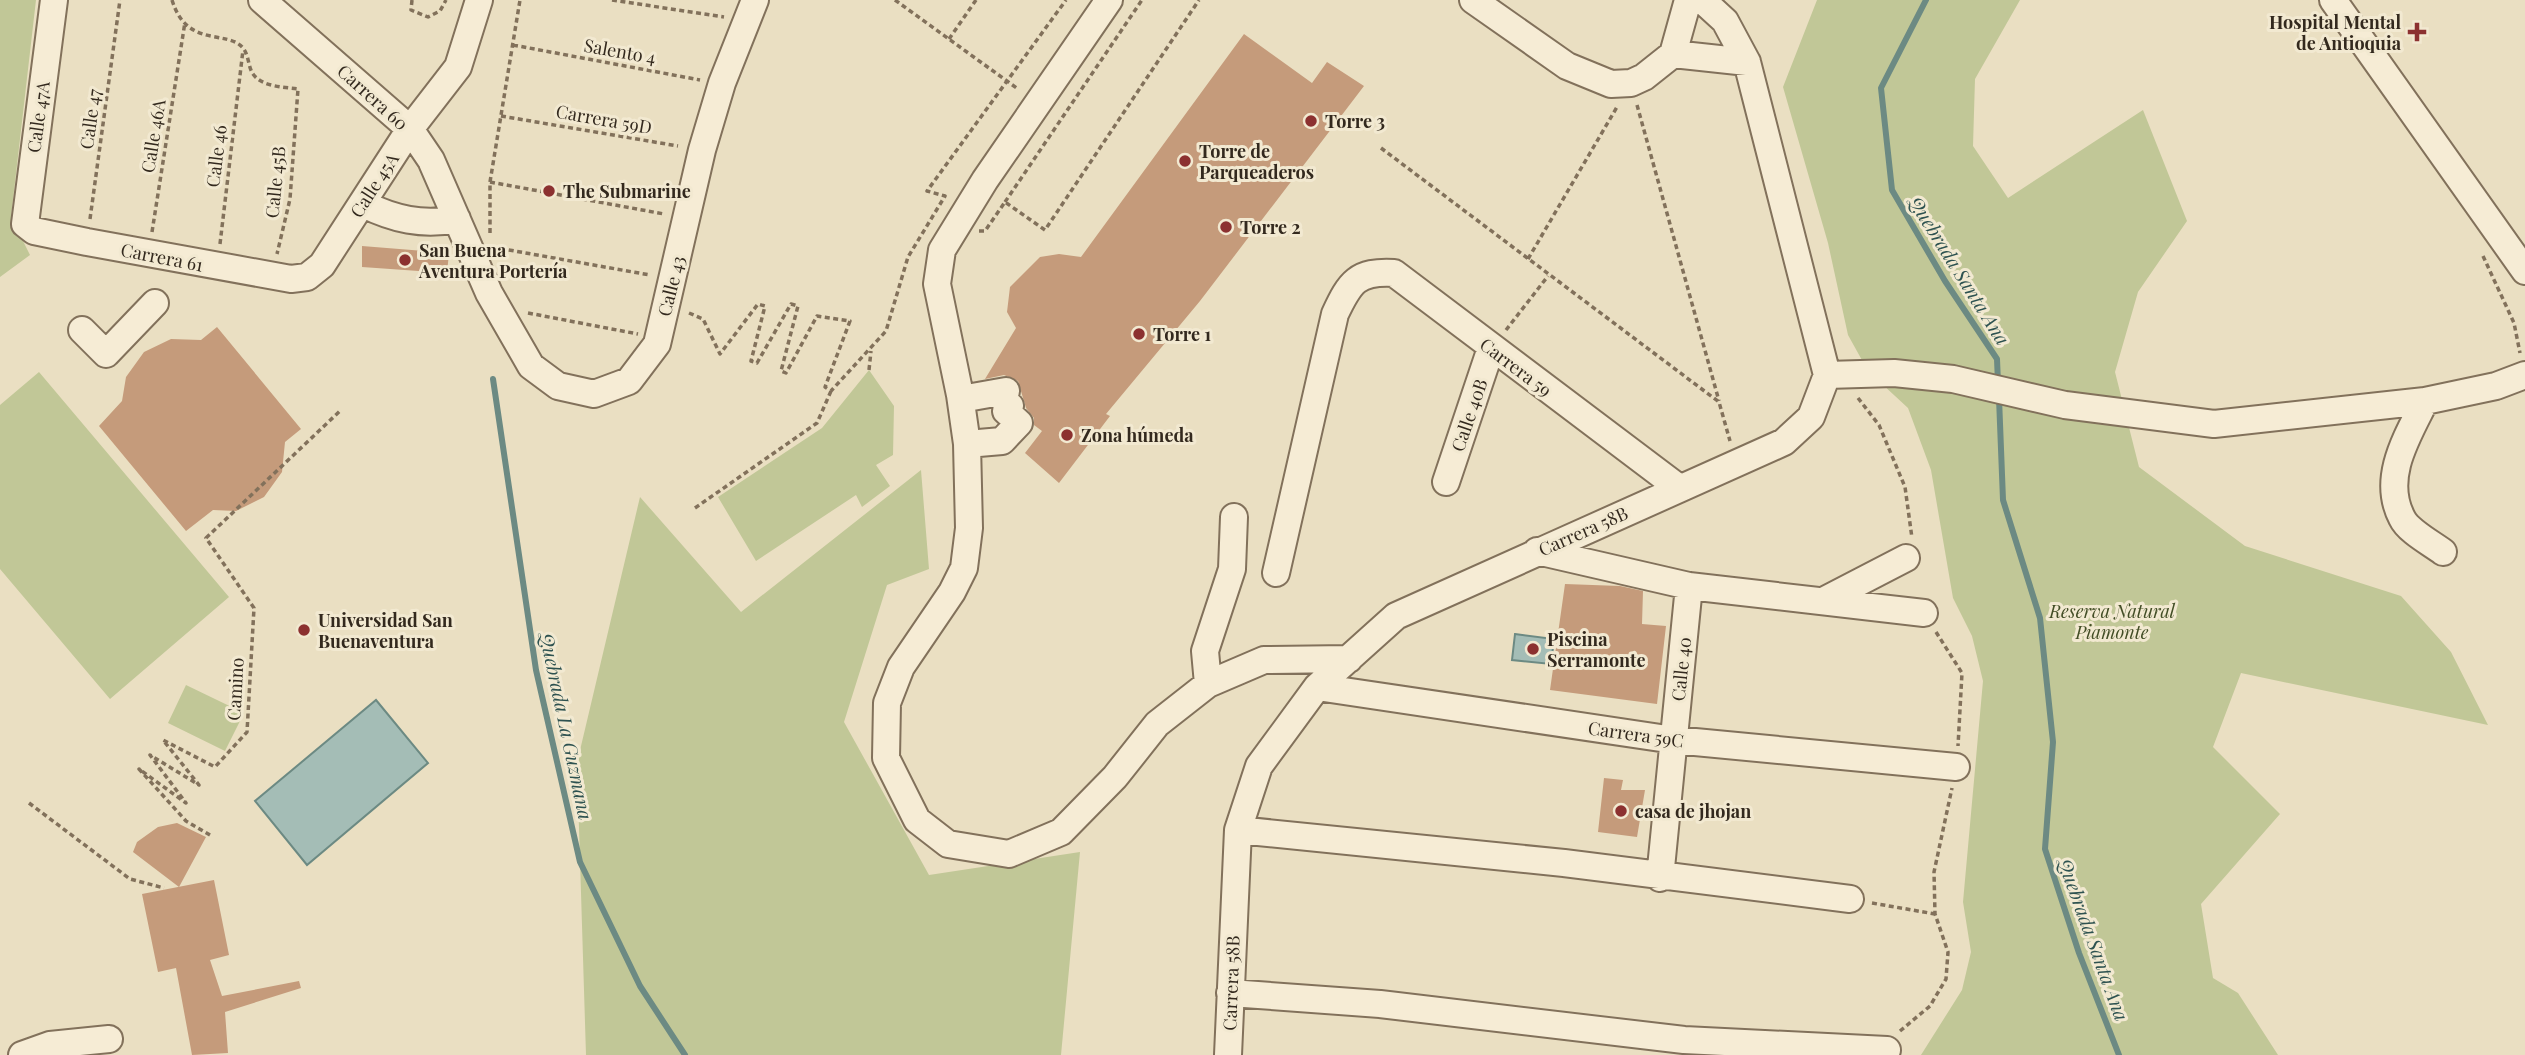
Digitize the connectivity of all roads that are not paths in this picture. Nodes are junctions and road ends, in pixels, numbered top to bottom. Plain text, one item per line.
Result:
1 (54, 0) edge
2 (262, 0) edge
3 (479, 0) edge
4 (1109, 0) edge
5 (1473, 0) edge
6 (1688, 0) edge
7 (1702, 0) edge
8 (2333, 0) edge
9 (751, 10) edge
10 (1673, 54) junction
11 (1746, 62) junction
12 (410, 129) junction
13 (363, 204) junction
14 (457, 219) junction
15 (34, 231) joint
16 (2525, 271) edge
17 (279, 277) joint
18 (489, 293) joint
19 (155, 303) dead end
20 (82, 330) dead end
21 (1491, 348) junction
22 (2525, 375) edge
23 (1825, 380) junction
24 (961, 398) junction
25 (2425, 401) junction
26 (967, 444) junction
27 (1446, 482) dead end
28 (1679, 488) junction
29 (1234, 517) dead end
30 (1537, 551) junction
31 (2443, 552) dead end
32 (1910, 554) road end
33 (1276, 573) dead end
34 (1689, 586) junction
35 (1822, 601) junction
36 (1924, 613) road end
37 (1349, 659) junction
38 (1208, 684) junction
39 (1317, 687) junction
40 (1674, 740) junction
41 (1956, 767) road end
42 (1238, 830) junction
43 (1660, 878) junction
44 (1850, 899) road end
45 (1230, 993) junction
46 (108, 1039) dead end
47 (1887, 1050) road end
48 (22, 1055) edge
49 (1228, 1055) edge

1 - 15 street, Calle 47A
2 - 12 street, Carrera 60
3 - 12 street, Calle 45A
4 - 24 street
5 - 10 street
6 - 10 street
7 - 11 street
8 - 16 street
9 - 18 street, Calle 43
10 - 11 street
11 - 23 street
12 - 13 street, Calle 45A
12 - 14 street, Carrera 60
13 - 14 street
13 - 17 street, Calle 45A
14 - 18 street, Carrera 60
15 - 17 street, Carrera 61
19 - 20 street
21 - 27 street, Calle 40B
21 - 28 street, Carrera 59
21 - 33 street, Carrera 59
22 - 25 street
23 - 25 street
23 - 28 street, Carrera 58B
24 - 26 street
24 - 26 street
25 - 31 street
26 - 38 street
28 - 30 street, Carrera 58B
29 - 38 street
30 - 34 street
30 - 37 street, Carrera 58B
32 - 35 street
34 - 35 street
34 - 40 street, Calle 40
35 - 36 street
37 - 38 street
37 - 39 street, Carrera 58B
39 - 40 street, Carrera 59C
39 - 42 street, Carrera 58B
40 - 41 street, Carrera 59C
40 - 43 street, Calle 40
42 - 43 street
42 - 45 street, Carrera 58B
43 - 44 street
45 - 47 street
45 - 49 street, Carrera 58B
46 - 48 street

